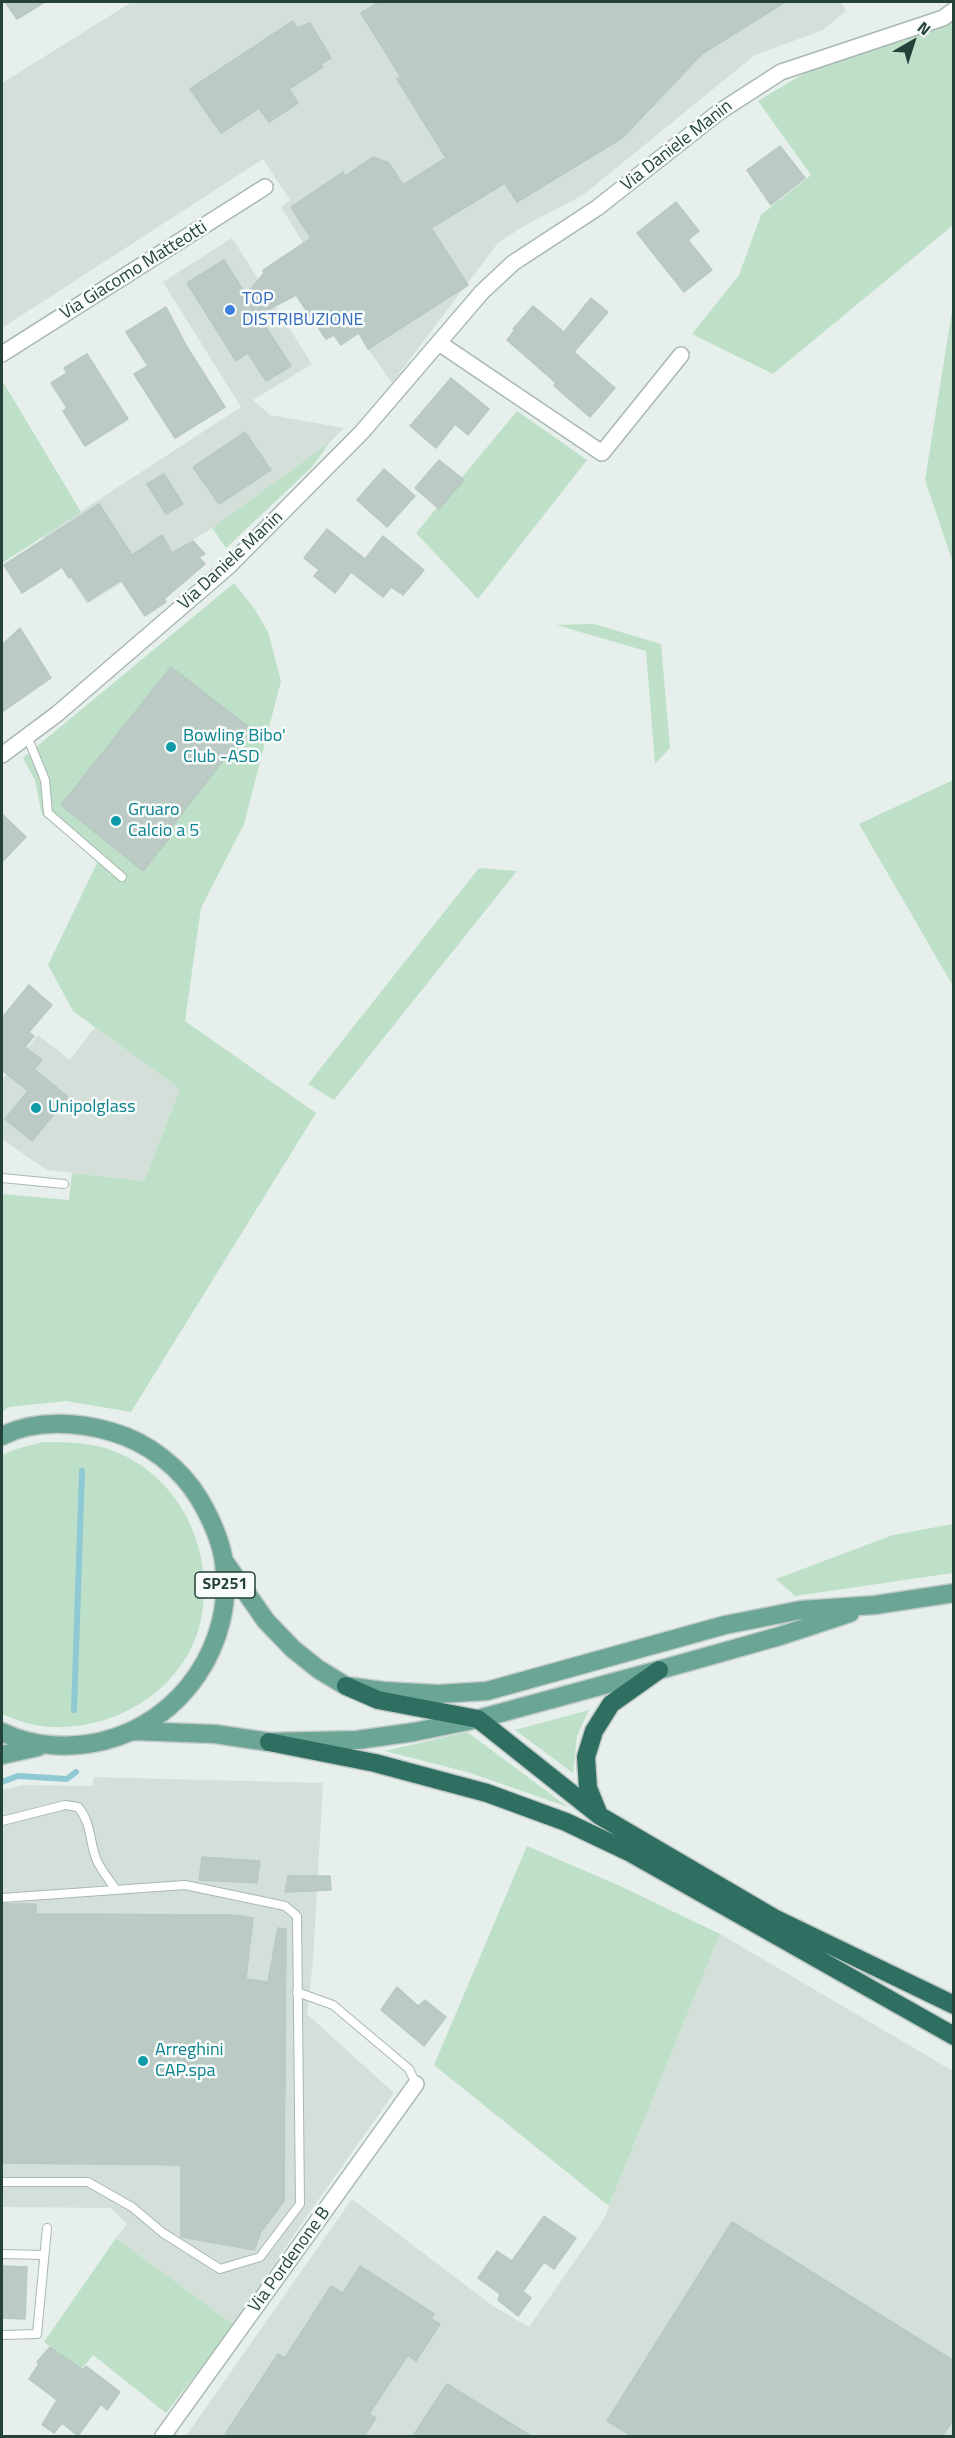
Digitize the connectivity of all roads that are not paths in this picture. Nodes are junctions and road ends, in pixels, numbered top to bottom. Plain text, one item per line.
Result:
1 (954, 10) edge
2 (265, 187) dead end
3 (439, 343) junction
4 (2, 354) edge
5 (681, 355) dead end
6 (27, 736) junction
7 (2, 755) edge
8 (122, 877) dead end
9 (2, 1178) edge
10 (64, 1184) dead end
11 (2, 1436) edge
12 (224, 1562) junction
13 (954, 1593) edge
14 (875, 1605) junction
15 (659, 1670) junction
16 (346, 1686) junction
17 (478, 1719) junction
18 (134, 1731) junction
19 (6, 1738) edge
20 (269, 1742) junction
21 (47, 1745) junction
22 (2, 1755) edge
23 (600, 1816) junction
24 (2, 1821) edge
25 (116, 1890) junction
26 (2, 1898) edge
27 (297, 1992) junction
28 (954, 2005) edge
29 (954, 2036) edge
30 (416, 2084) joint
31 (2, 2182) edge
32 (47, 2228) dead end
33 (2, 2254) edge
34 (45, 2255) junction
35 (2, 2335) edge
36 (163, 2436) edge

1 - 3 street, Via Daniele Manin
2 - 4 street, Via Giacomo Matteotti
3 - 5 street
3 - 6 street, Via Daniele Manin
6 - 7 street, Via Daniele Manin
6 - 8 lane
9 - 10 lane
11 - 12 main road, SP251
12 - 16 main road
12 - 18 main road, SP251
13 - 14 main road
14 - 15 main road
14 - 16 main road
15 - 17 main road
15 - 23 highway
16 - 17 highway
17 - 20 main road
17 - 23 highway
18 - 20 main road
18 - 21 main road, SP251
19 - 21 main road, SP251
20 - 29 highway
21 - 22 main road, SP251
23 - 28 highway
24 - 25 lane
25 - 26 lane
25 - 27 lane
27 - 30 lane
27 - 31 lane
30 - 36 street, Via Pordenone B
32 - 34 lane
33 - 34 lane
34 - 35 lane

